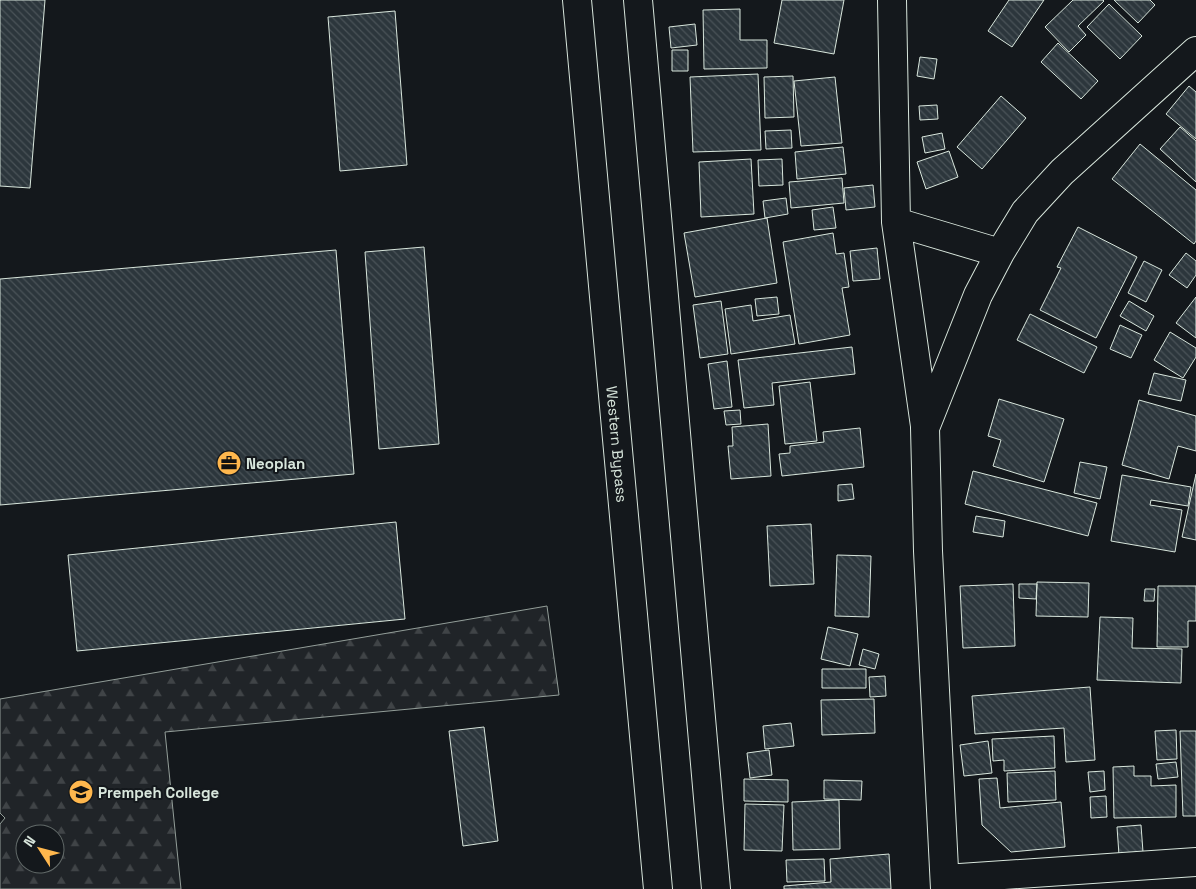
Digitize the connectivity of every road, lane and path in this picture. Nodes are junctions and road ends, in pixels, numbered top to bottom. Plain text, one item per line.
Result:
1 (577, 0) edge
2 (638, 0) edge
3 (892, 0) edge
4 (1196, 51) edge
5 (896, 222) junction
6 (1000, 253) junction
7 (925, 428) junction
8 (1196, 862) edge
9 (945, 884) edge
10 (658, 889) edge
11 (716, 889) edge

1 - 10 main road, Western Bypass
2 - 11 main road
3 - 5 main road
4 - 6 main road
5 - 6 main road
5 - 7 main road
6 - 7 main road
7 - 9 main road
8 - 9 main road

